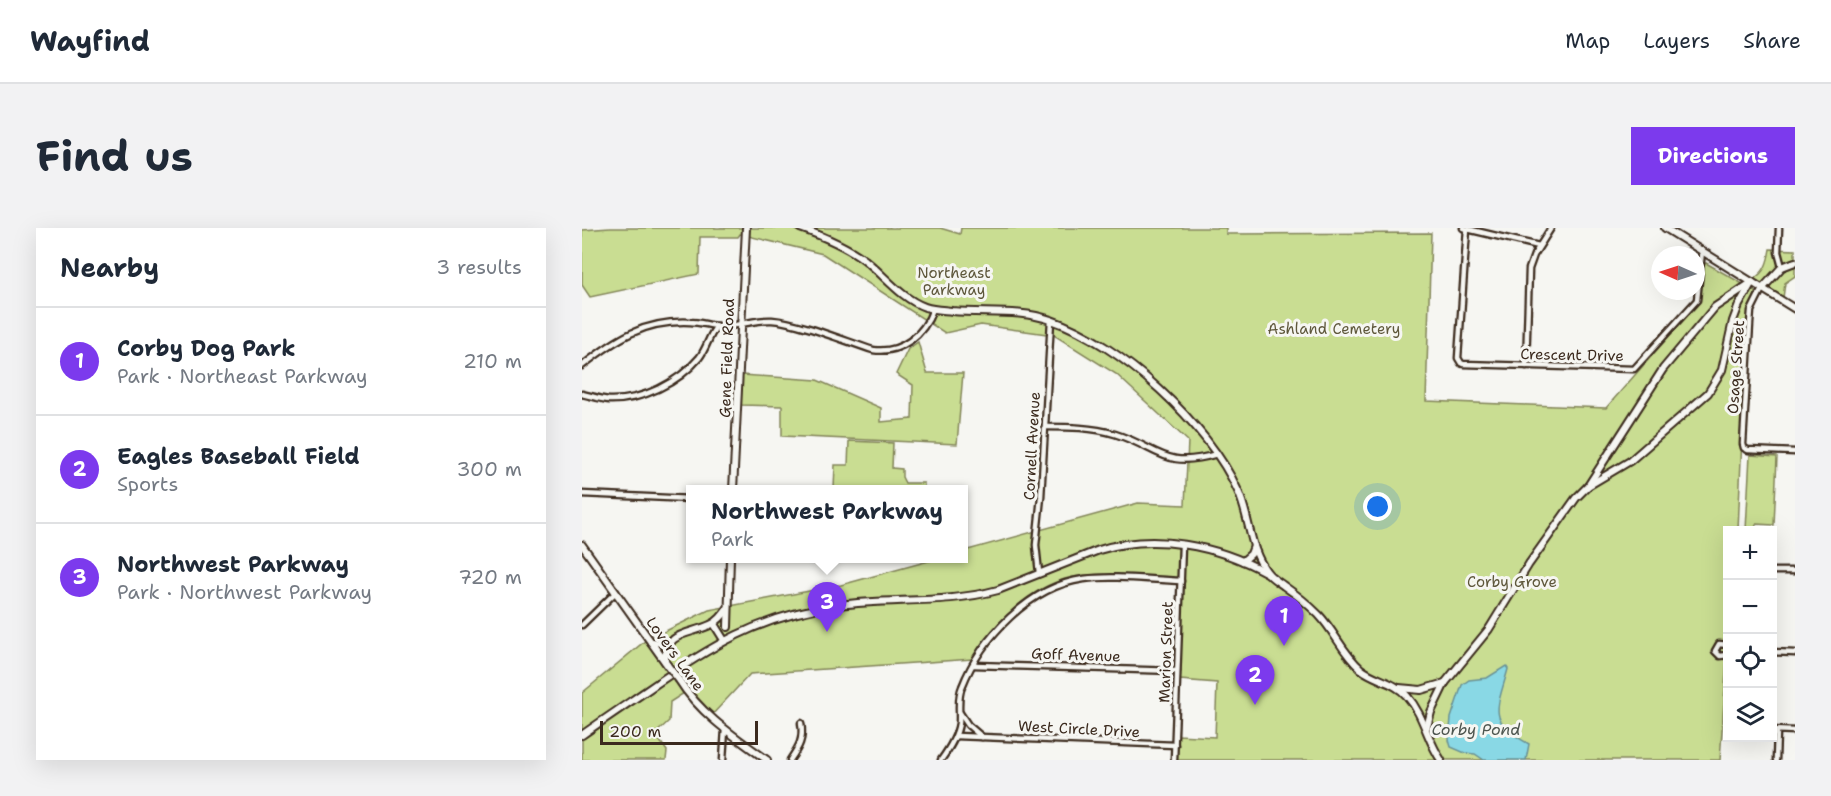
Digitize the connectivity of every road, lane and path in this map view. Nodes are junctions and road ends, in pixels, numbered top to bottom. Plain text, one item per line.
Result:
1 (800, 228) edge
2 (1551, 228) edge
3 (1665, 228) edge
4 (1779, 228) edge
5 (746, 229) edge
6 (1465, 229) edge
7 (1539, 246) junction
8 (1694, 246) edge
9 (1705, 253) edge
10 (1795, 262) edge
11 (1782, 267) junction
12 (1752, 282) junction
13 (1762, 289) junction
14 (1697, 300) edge
15 (933, 309) junction
16 (1795, 309) edge
17 (1051, 320) junction
18 (740, 324) junction
19 (717, 326) junction
20 (582, 366) edge
21 (1526, 366) junction
22 (582, 394) edge
23 (1045, 427) junction
24 (1795, 452) edge
25 (1217, 454) junction
26 (733, 485) edge
27 (1588, 486) junction
28 (582, 494) edge
29 (686, 499) edge
30 (582, 545) edge
31 (1182, 545) junction
32 (1254, 546) junction
33 (1243, 561) junction
34 (730, 563) edge
35 (1777, 571) edge
36 (1795, 572) edge
37 (1039, 573) junction
38 (1267, 573) junction
39 (1181, 581) junction
40 (616, 592) junction
41 (728, 608) junction
42 (716, 622) junction
43 (582, 626) edge
44 (728, 627) junction
45 (732, 636) junction
46 (724, 640) junction
47 (651, 642) junction
48 (670, 642) junction
49 (1723, 644) edge
50 (1777, 652) edge
51 (1795, 653) edge
52 (1723, 656) edge
53 (667, 664) junction
54 (974, 665) junction
55 (1177, 671) junction
56 (1445, 683) junction
57 (1399, 688) junction
58 (959, 712) junction
59 (801, 723) dead end
60 (1427, 727) junction
61 (725, 729) junction
62 (1777, 730) edge
63 (1795, 731) edge
64 (582, 735) edge
65 (956, 736) junction
66 (982, 737) junction
67 (1775, 742) edge
68 (1175, 745) junction
69 (723, 760) edge
70 (767, 760) edge
71 (790, 760) edge
72 (941, 760) edge
73 (1174, 760) edge
74 (1441, 760) edge
75 (1776, 760) edge

1 - 15 street
2 - 7 street
3 - 8 street
4 - 11 street
5 - 18 street, Gene Field Road
6 - 7 street
6 - 21 street, Crescent Drive
7 - 21 street
9 - 12 street
10 - 11 street
11 - 13 street
12 - 13 street
12 - 27 street
12 - 27 street
13 - 16 street
13 - 24 street, Osage Street
14 - 21 street, Crescent Drive
15 - 17 street
15 - 18 street
17 - 23 street, Cornell Avenue
17 - 25 street
18 - 19 street
18 - 26 street, Gene Field Road
19 - 20 street
19 - 22 street
23 - 25 street
23 - 37 street, Cornell Avenue
25 - 32 street
27 - 56 street
28 - 29 street
30 - 40 street, Lovers Lane
31 - 33 street
31 - 37 street
31 - 39 street, Marion Street
32 - 33 street
32 - 38 street
33 - 38 street
34 - 41 street
35 - 36 street
37 - 45 street
38 - 57 street
39 - 54 street
39 - 55 street, Marion Street
40 - 43 street
40 - 47 street, Lovers Lane
41 - 42 street
41 - 44 street
42 - 44 street
42 - 46 street
42 - 48 street
44 - 45 street
45 - 46 street
46 - 64 street
47 - 48 street
47 - 53 street, Lovers Lane
48 - 53 street
49 - 52 street
50 - 51 street
53 - 61 street, Lovers Lane, bridge
54 - 55 street, Goff Avenue
54 - 58 street
55 - 68 street, Marion Street
56 - 57 street
56 - 60 street
57 - 60 street
58 - 65 street
58 - 66 street
59 - 71 street
60 - 74 street
61 - 69 street
61 - 70 street, Lovers Lane
62 - 63 street
65 - 66 street, West Circle Drive
65 - 72 street
66 - 68 street, West Circle Drive
67 - 75 street
68 - 73 street, Marion Street

